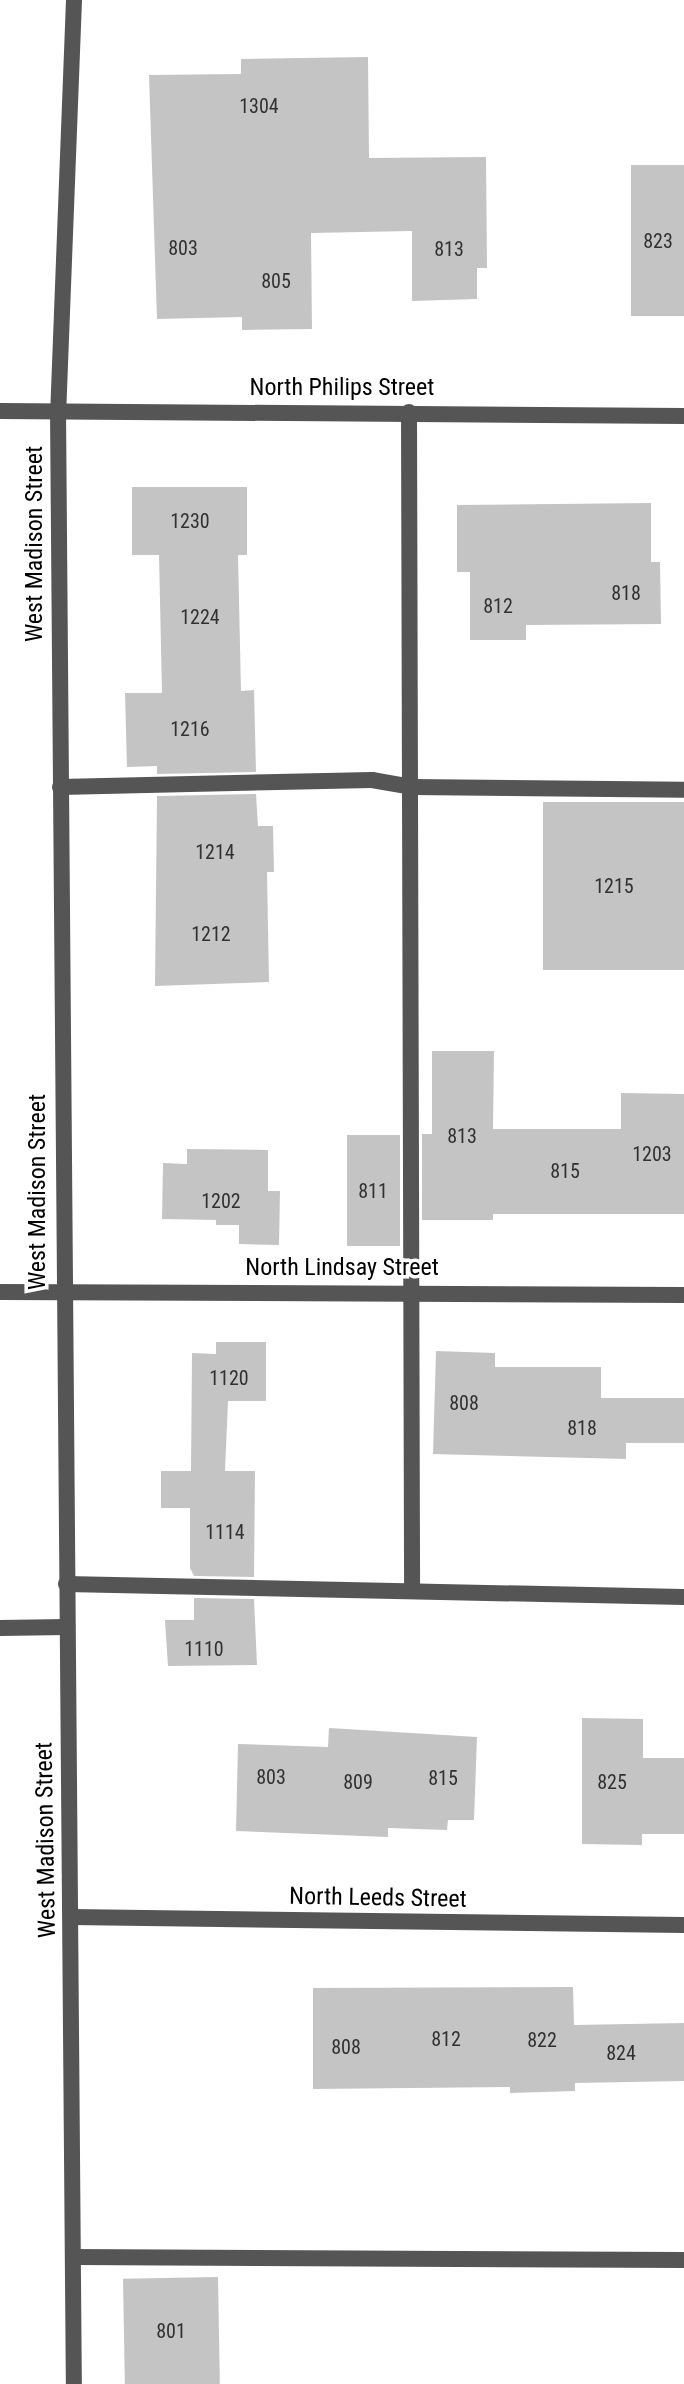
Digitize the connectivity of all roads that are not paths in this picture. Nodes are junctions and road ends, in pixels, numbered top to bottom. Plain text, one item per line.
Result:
1 (74, 0) edge
2 (0, 411) edge
3 (58, 411) junction
4 (409, 412) junction
5 (684, 416) edge
6 (60, 787) junction
7 (411, 787) junction
8 (684, 790) edge
9 (62, 1291) junction
10 (0, 1292) edge
11 (410, 1292) junction
12 (684, 1295) edge
13 (66, 1584) junction
14 (412, 1590) junction
15 (684, 1597) edge
16 (66, 1627) junction
17 (0, 1628) edge
18 (71, 1917) junction
19 (684, 1925) edge
20 (73, 2257) junction
21 (684, 2260) edge
22 (74, 2384) edge

1 - 3 street, West Madison Street
2 - 3 street, North Philips Street
3 - 4 street, North Philips Street
3 - 6 street, West Madison Street
4 - 5 street, North Philips Street
4 - 7 street
6 - 7 street
6 - 9 street, West Madison Street
7 - 8 street
7 - 11 street
9 - 10 street, North Lindsay Street
9 - 11 street, North Lindsay Street
9 - 13 street, West Madison Street
11 - 12 street, North Lindsay Street
11 - 14 street
13 - 14 street
13 - 16 street, West Madison Street
14 - 15 street
16 - 17 street
16 - 18 street, West Madison Street
18 - 19 street, North Leeds Street
18 - 20 street, West Madison Street
20 - 21 street
20 - 22 street, West Madison Street

